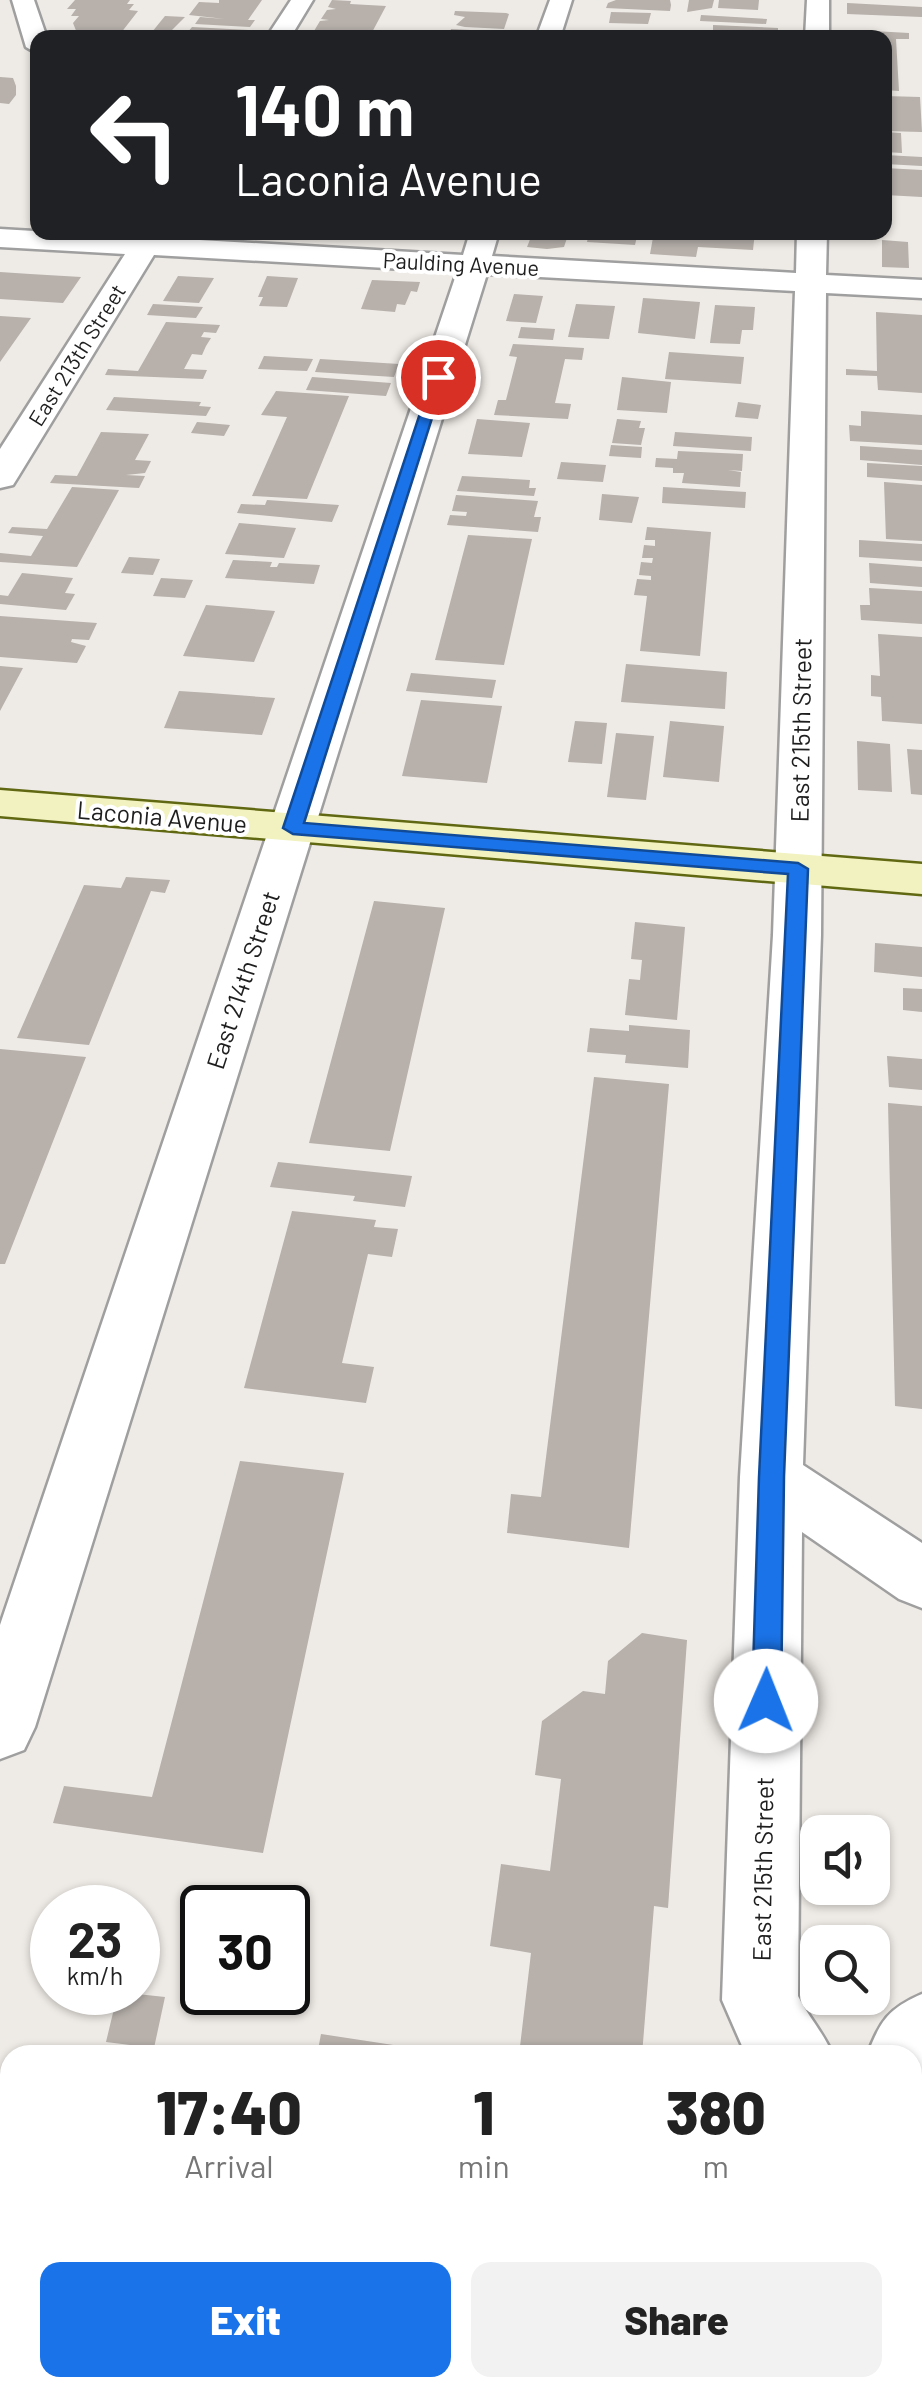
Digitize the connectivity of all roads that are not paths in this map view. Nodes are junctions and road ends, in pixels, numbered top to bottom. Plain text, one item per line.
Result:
1 (302, 0) edge
2 (560, 0) edge
3 (818, 0) edge
4 (25, 7) edge
5 (0, 18) edge
6 (283, 30) edge
7 (551, 30) edge
8 (817, 30) edge
9 (0, 238) edge
10 (30, 238) edge
11 (149, 240) edge
12 (812, 240) edge
13 (480, 248) edge
14 (813, 283) junction
15 (922, 289) edge
16 (0, 477) edge
17 (0, 803) edge
18 (293, 828) junction
19 (798, 869) junction
20 (922, 880) edge
21 (772, 1477) junction
22 (922, 1579) edge
23 (0, 1727) edge
24 (782, 2045) edge

1 - 6 street
2 - 7 street
3 - 8 street
4 - 5 street
9 - 10 street, Paulding Avenue
11 - 13 street, Paulding Avenue
11 - 16 street, East 213th Street
12 - 14 street, East 215th Street
13 - 14 street, Paulding Avenue
13 - 18 street, East 214th Street
14 - 15 street, Paulding Avenue
14 - 19 street, East 215th Street
17 - 18 street, Laconia Avenue
18 - 19 street, Laconia Avenue
18 - 23 street, East 214th Street
19 - 20 street, Laconia Avenue
19 - 21 street, East 215th Street
21 - 22 street
21 - 24 street, East 215th Street

